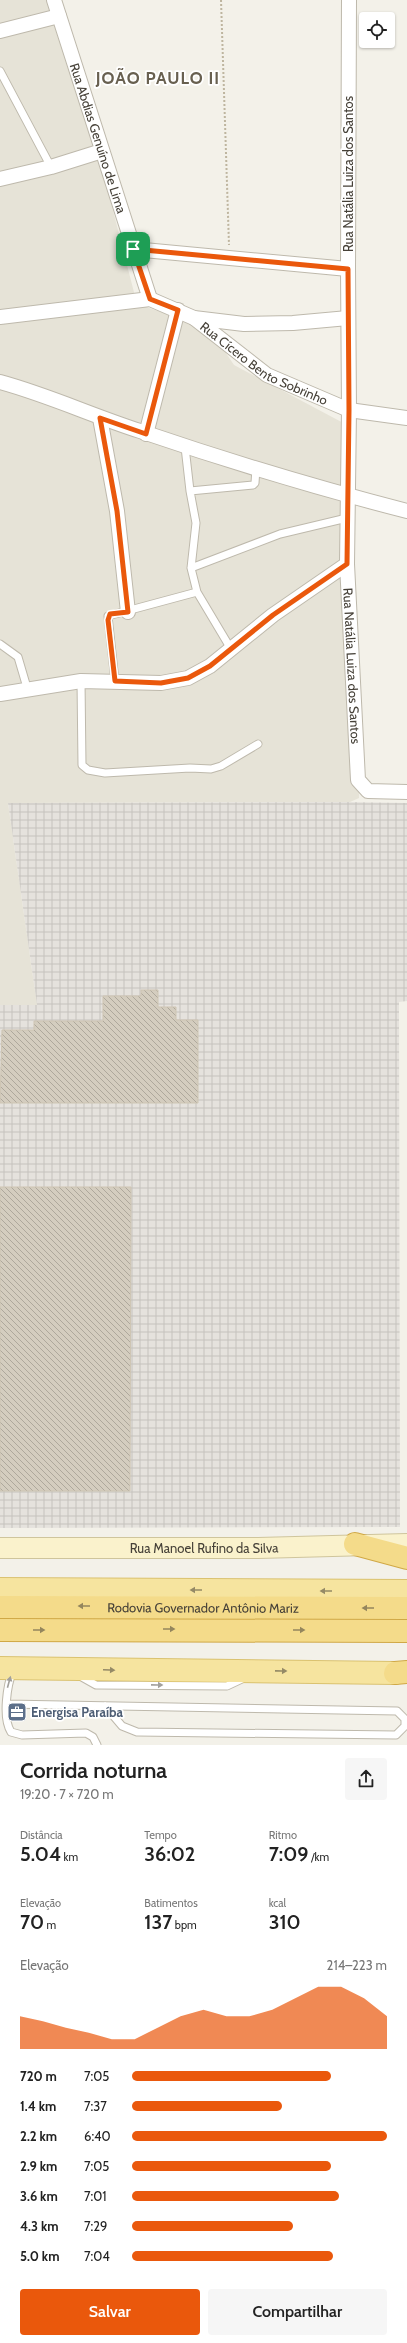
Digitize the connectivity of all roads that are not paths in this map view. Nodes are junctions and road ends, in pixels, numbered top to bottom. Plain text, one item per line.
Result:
1 (54, 0) edge
2 (349, 0) edge
3 (59, 16) junction
4 (0, 32) edge
5 (0, 71) edge
6 (102, 151) junction
7 (51, 167) junction
8 (0, 179) edge
9 (133, 249) junction
10 (348, 269) junction
11 (150, 299) junction
12 (178, 310) junction
13 (0, 317) edge
14 (194, 318) junction
15 (348, 318) junction
16 (0, 382) edge
17 (349, 410) junction
18 (100, 418) junction
19 (407, 418) edge
20 (146, 434) junction
21 (185, 447) junction
22 (256, 468) junction
23 (190, 491) junction
24 (348, 496) junction
25 (407, 511) edge
26 (347, 518) junction
27 (347, 564) junction
28 (191, 568) junction
29 (197, 592) junction
30 (128, 612) junction
31 (0, 644) edge
32 (231, 649) junction
33 (81, 681) junction
34 (115, 681) junction
35 (28, 691) junction
36 (0, 694) edge
37 (258, 744) dead end
38 (407, 792) edge
39 (356, 1544) junction
40 (407, 1544) edge
41 (0, 1548) edge
42 (407, 1558) edge
43 (0, 1589) edge
44 (407, 1591) edge
45 (0, 1607) edge
46 (407, 1608) edge
47 (0, 1630) edge
48 (407, 1631) edge
49 (7, 1668) edge
50 (401, 1672) edge
51 (5, 1700) edge
52 (105, 1706) junction
53 (96, 1745) edge

1 - 3 street, Rua Abdias Genuíno de Lima
2 - 10 street, Rua Natália Luiza dos Santos
3 - 4 street
3 - 6 street, Rua Abdias Genuíno de Lima
5 - 7 lane
6 - 7 street
6 - 9 street, Rua Abdias Genuíno de Lima
7 - 8 street
9 - 10 street
9 - 11 street, Rua Abdias Genuíno de Lima
10 - 15 street, Rua Natália Luiza dos Santos
11 - 12 street
11 - 13 street
12 - 14 street
12 - 20 street
14 - 15 street
14 - 17 street, Rua Cícero Bento Sobrinho
15 - 17 street, Rua Natália Luiza dos Santos
16 - 18 street
17 - 19 street, Rua Cícero Bento Sobrinho
17 - 24 street, Rua Natália Luiza dos Santos
18 - 20 street
18 - 30 street
20 - 21 street
21 - 22 street
21 - 23 lane
22 - 23 lane
22 - 24 street
23 - 28 lane
24 - 25 street
24 - 26 street, Rua Natália Luiza dos Santos
26 - 27 street, Rua Natália Luiza dos Santos
26 - 28 lane
27 - 32 street
27 - 38 street, Rua Natália Luiza dos Santos
28 - 29 lane
29 - 30 lane
29 - 32 lane
30 - 34 lane
31 - 35 lane
32 - 34 street
33 - 34 street
33 - 35 street
33 - 37 lane
35 - 36 street
39 - 40 main road, Rua Manoel Rufino da Silva
39 - 41 main road, Rua Manoel Rufino da Silva
39 - 42 highway
44 -> 43 main road
46 -> 45 highway, Rodovia Governador Antônio Mariz
47 -> 48 highway, Rodovia Governador Antônio Mariz
49 -> 50 main road
51 -> 49 lane
51 - 52 lane
51 - 53 lane
52 - 52 lane

